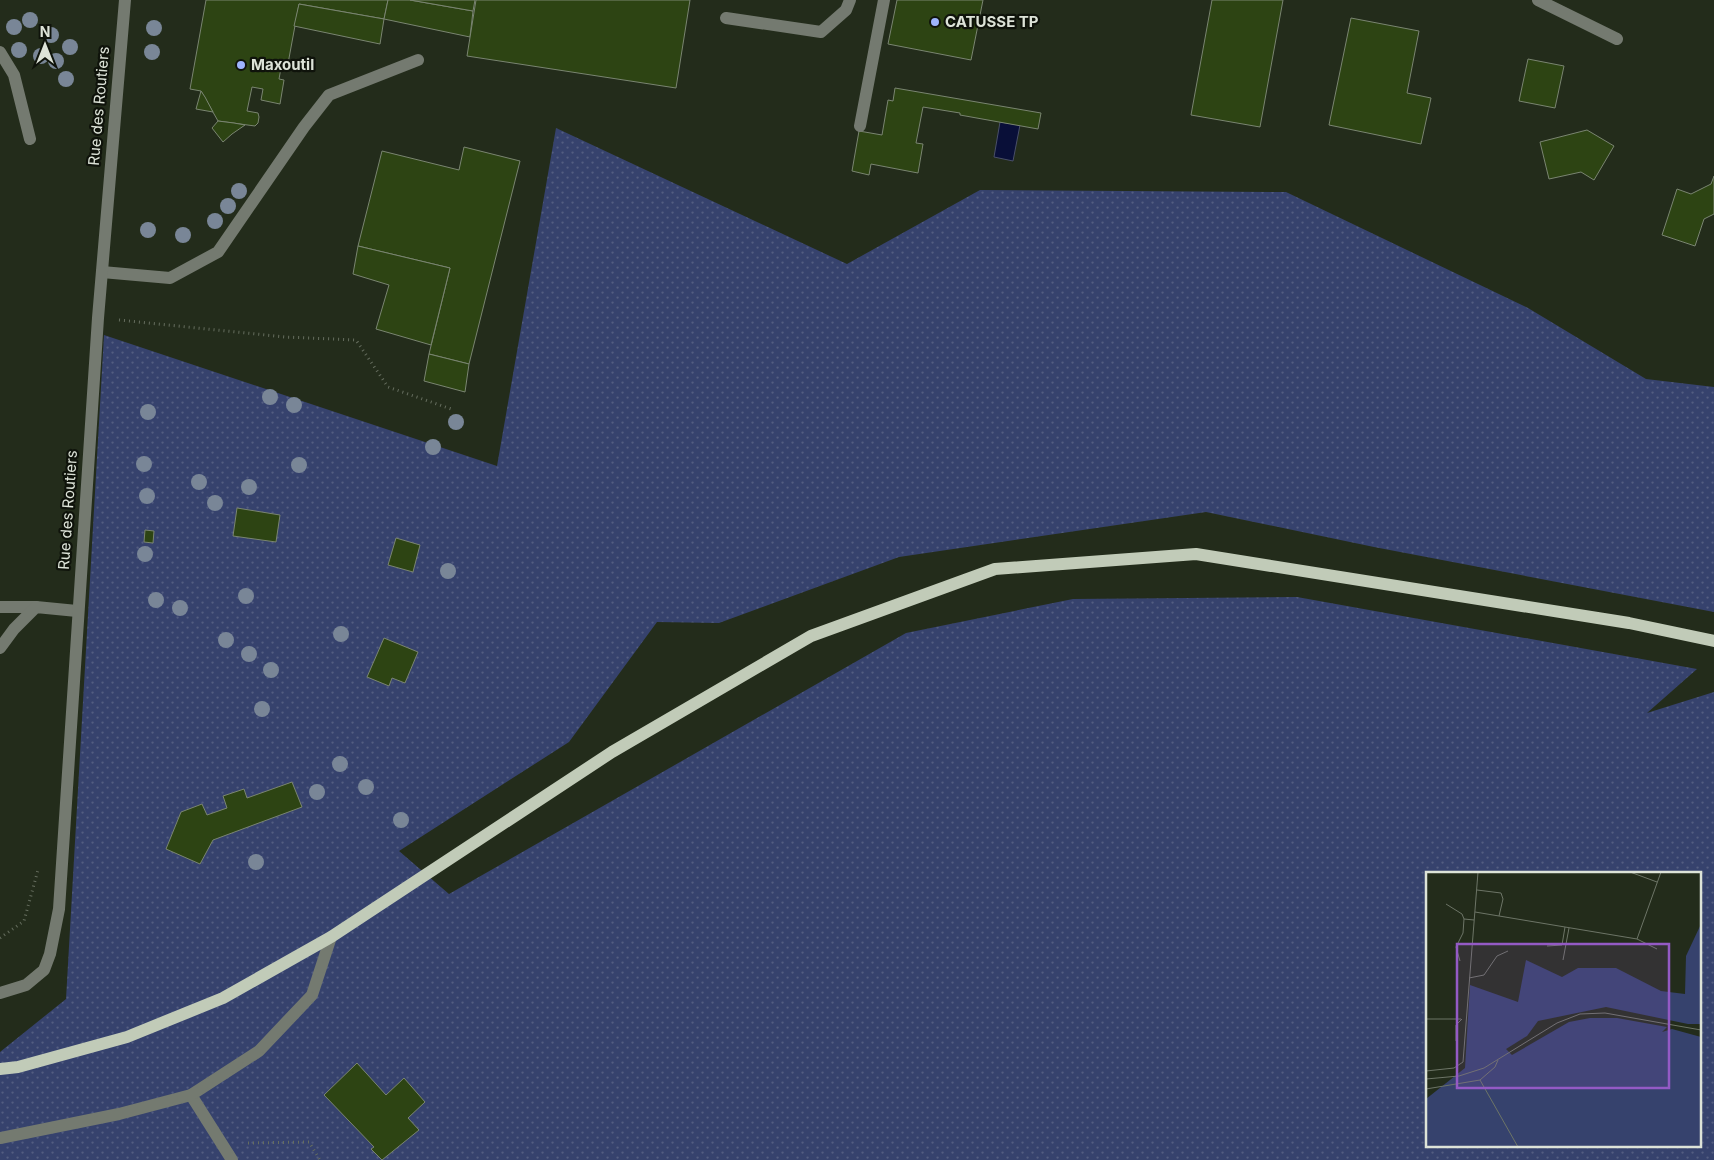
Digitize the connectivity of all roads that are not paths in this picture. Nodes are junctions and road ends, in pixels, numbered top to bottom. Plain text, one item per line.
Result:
1 (124, 0) edge
2 (850, 0) edge
3 (884, 0) edge
4 (1538, 0) edge
5 (726, 18) dead end
6 (1617, 40) dead end
7 (0, 52) edge
8 (418, 60) dead end
9 (860, 126) dead end
10 (30, 139) dead end
11 (102, 272) junction
12 (0, 606) edge
13 (36, 606) junction
14 (77, 612) junction
15 (1714, 641) edge
16 (0, 648) edge
17 (330, 937) junction
18 (0, 993) edge
19 (0, 1069) edge
20 (191, 1095) junction
21 (0, 1138) edge
22 (232, 1160) edge

1 - 11 street, Rue des Routiers
2 - 5 street
3 - 9 street
4 - 6 street
7 - 10 street
8 - 11 street
11 - 14 street, Rue des Routiers
12 - 13 street
13 - 14 street
13 - 16 street
14 - 18 street, Rue des Routiers
15 - 17 main road
17 - 19 main road
17 - 20 street
20 - 21 street
20 - 22 street

